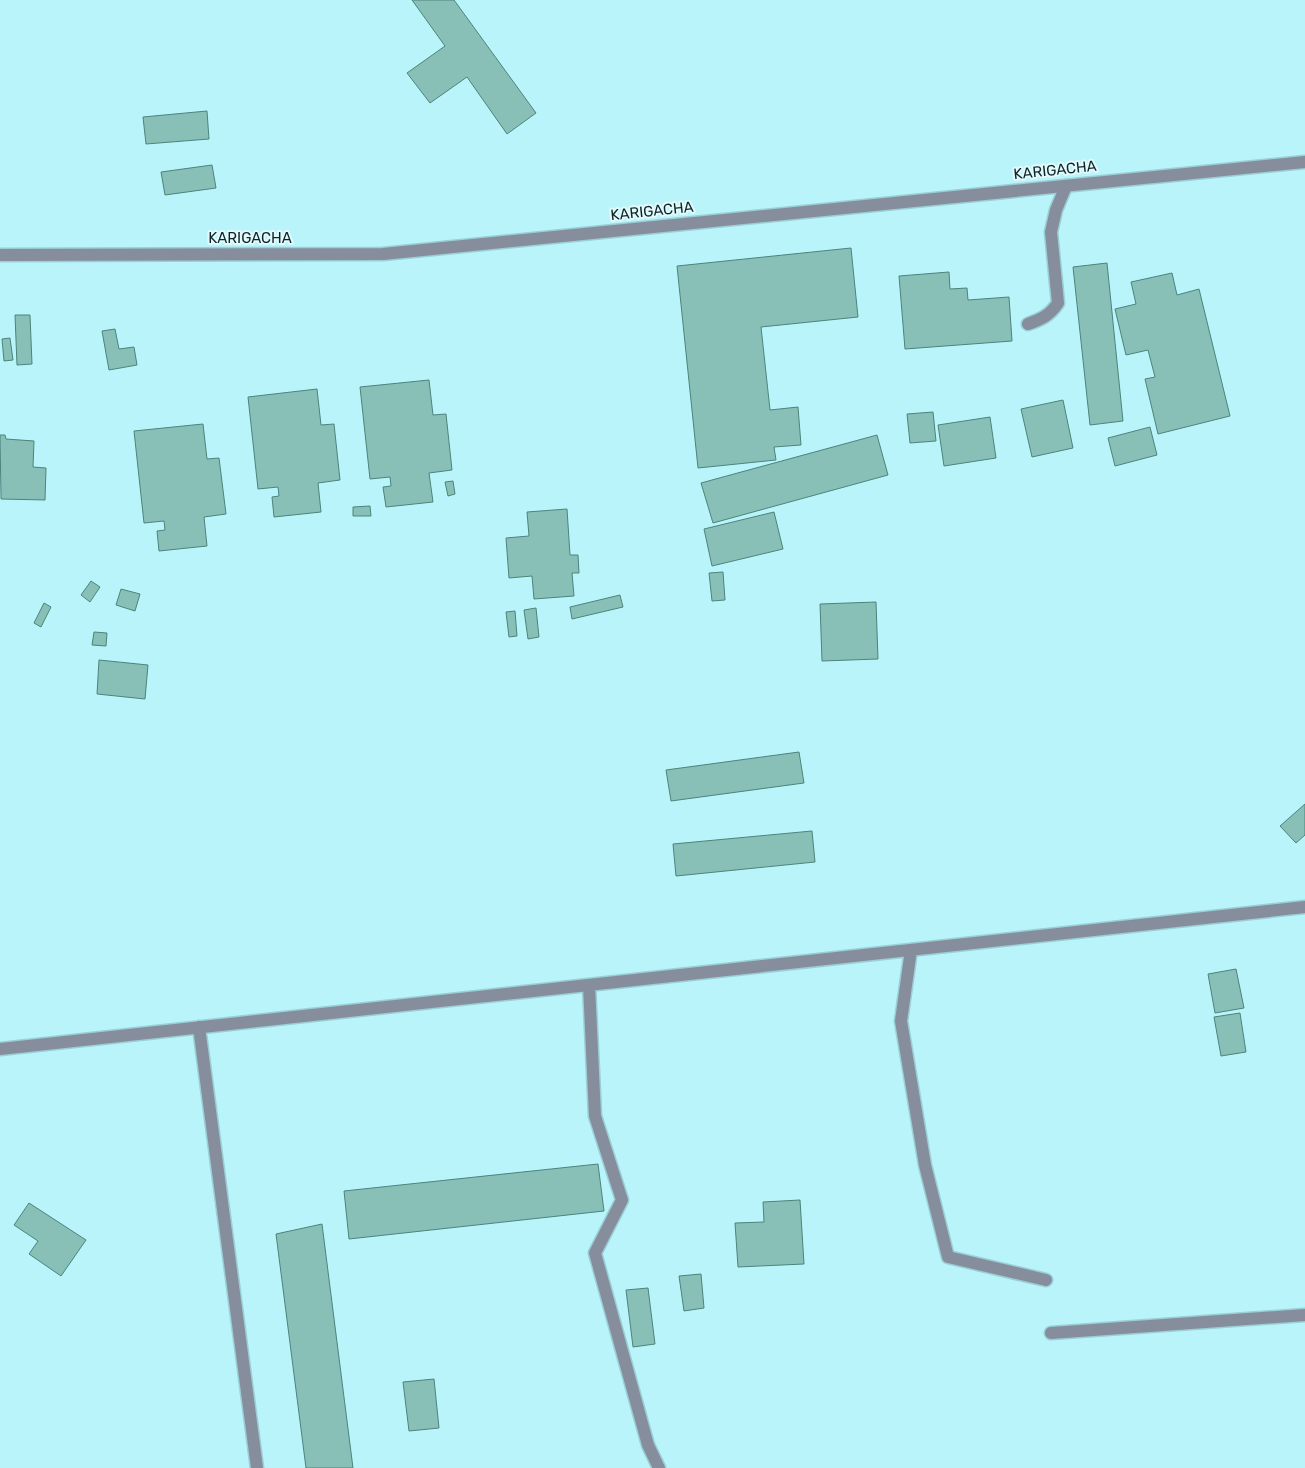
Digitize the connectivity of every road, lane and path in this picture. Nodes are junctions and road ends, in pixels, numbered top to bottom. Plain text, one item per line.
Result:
1 (1305, 162) edge
2 (1066, 186) junction
3 (0, 256) edge
4 (1028, 324) dead end
5 (1305, 907) edge
6 (911, 950) junction
7 (589, 985) junction
8 (199, 1027) junction
9 (0, 1049) edge
10 (1046, 1280) dead end
11 (1305, 1315) edge
12 (1051, 1333) dead end
13 (257, 1468) edge
14 (659, 1468) edge

1 - 2 street, KARIGACHA
2 - 3 street, KARIGACHA
2 - 4 street
5 - 6 street
6 - 7 street
6 - 10 street
7 - 8 street
7 - 14 street
8 - 9 street
8 - 13 street
11 - 12 street

